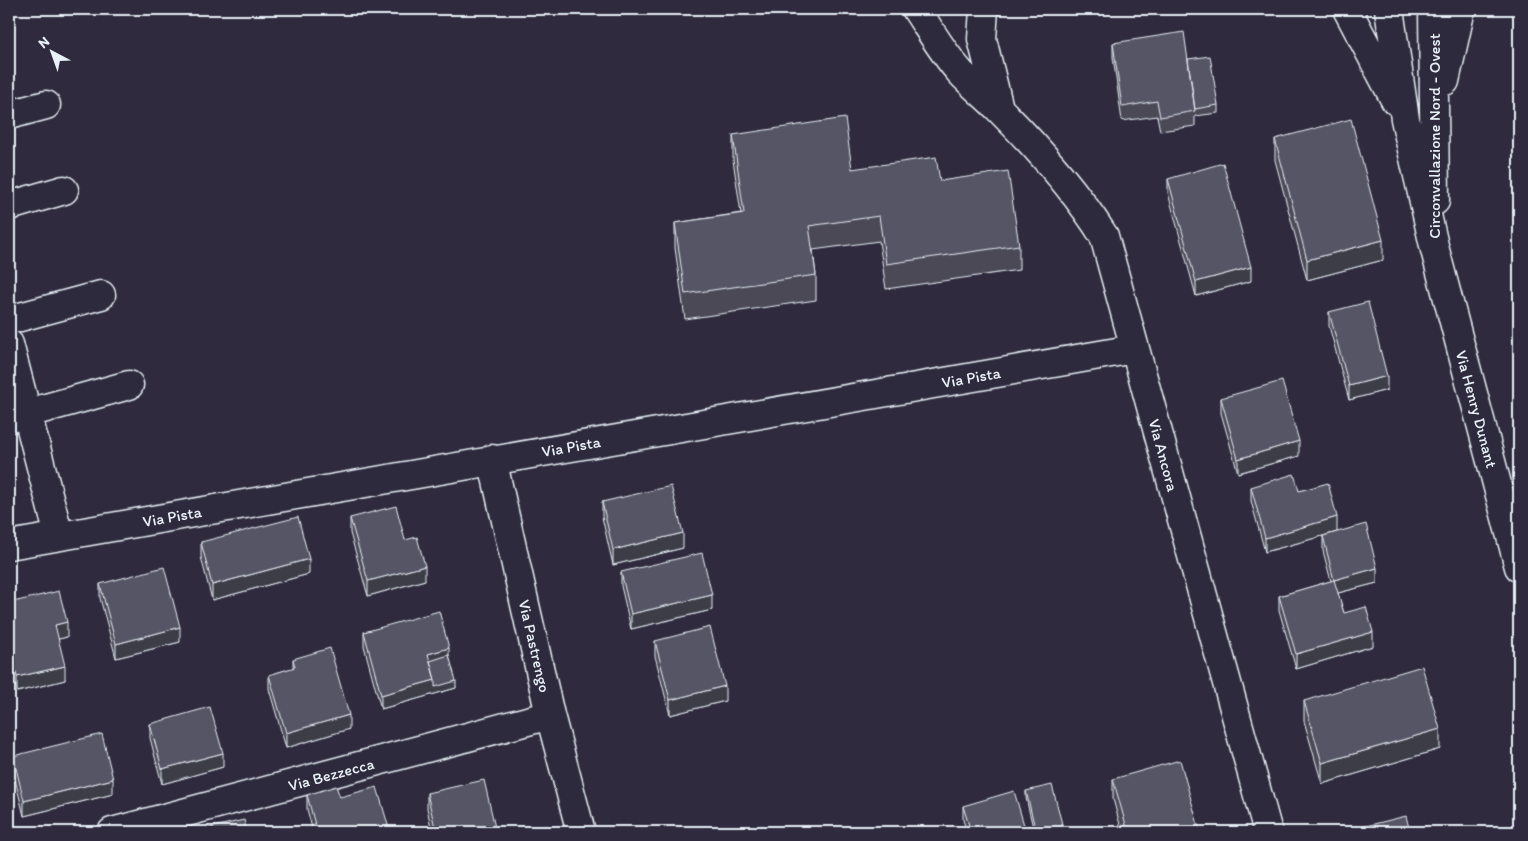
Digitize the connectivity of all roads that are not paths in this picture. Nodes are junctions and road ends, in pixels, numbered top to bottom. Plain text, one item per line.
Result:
1 (916, 9) edge
2 (984, 9) edge
3 (1347, 9) edge
4 (1389, 9) edge
5 (1433, 9) edge
6 (1461, 9) edge
7 (46, 105) dead end
8 (999, 110) junction
9 (9, 115) edge
10 (1405, 119) junction
11 (1436, 121) junction
12 (64, 190) dead end
13 (9, 206) edge
14 (1435, 250) junction
15 (101, 295) dead end
16 (9, 320) edge
17 (9, 344) edge
18 (1134, 349) junction
19 (129, 385) dead end
20 (18, 416) edge
21 (492, 460) junction
22 (59, 536) junction
23 (9, 545) edge
24 (1519, 568) edge
25 (550, 715) junction
26 (112, 832) edge
27 (581, 832) edge
28 (1268, 832) edge

1 - 8 street, Via Ancora
2 - 8 street, Via Ancora
3 - 10 street, Circonvallazione Nord - Ovest
4 - 10 street, Circonvallazione Nord - Ovest
5 - 11 street, Circonvallazione Nord - Ovest
6 - 11 street
7 - 9 street
8 - 18 street, Via Ancora
10 - 14 street, Circonvallazione Nord - Ovest
11 - 14 street, Circonvallazione Nord - Ovest
12 - 13 street
14 - 24 street, Via Henry Dunant
15 - 16 street
17 - 20 street
18 - 21 street, Via Pista
18 - 28 street, Via Ancora
19 - 20 street
20 - 22 street
21 - 22 street, Via Pista
21 - 25 street, Via Pastrengo
22 - 23 street, Via Pista
25 - 26 street, Via Bezzecca
25 - 27 street, Via Pastrengo

